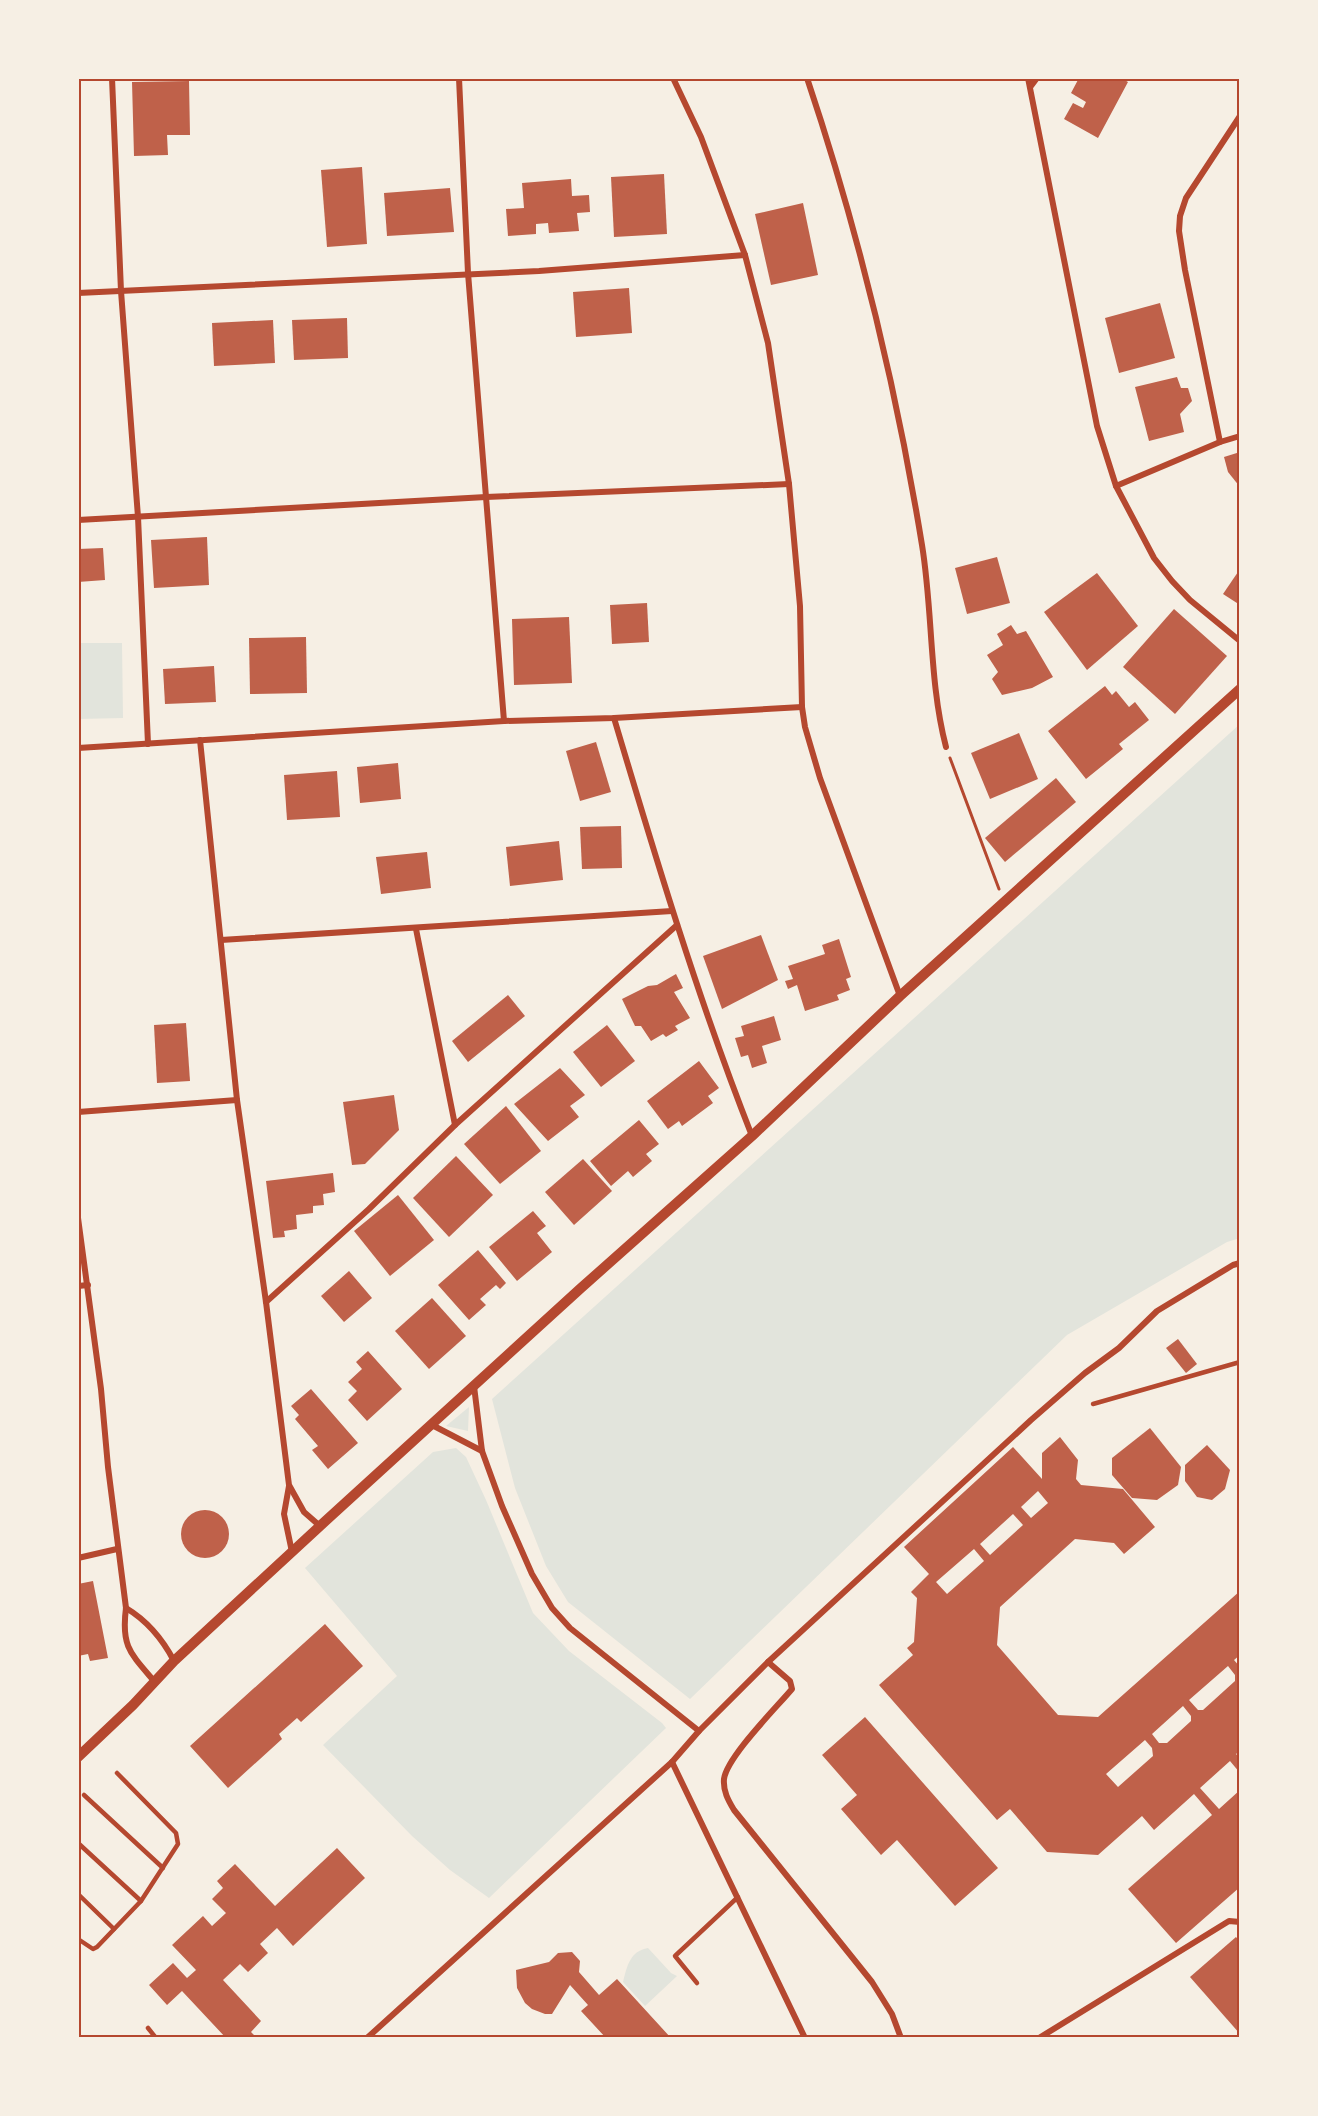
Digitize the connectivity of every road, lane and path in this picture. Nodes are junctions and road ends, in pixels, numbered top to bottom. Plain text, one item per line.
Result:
1 (112, 78) edge
2 (459, 78) edge
3 (673, 78) edge
4 (807, 78) edge
5 (1028, 78) edge
6 (1037, 78) edge
7 (1030, 86) junction
8 (1240, 116) edge
9 (745, 255) junction
10 (468, 273) junction
11 (121, 291) junction
12 (78, 293) edge
13 (1240, 436) edge
14 (1220, 442) junction
15 (789, 484) junction
16 (1116, 486) junction
17 (486, 497) junction
18 (138, 517) junction
19 (78, 520) edge
20 (1240, 641) edge
21 (1240, 689) edge
22 (802, 707) junction
23 (614, 718) junction
24 (504, 721) junction
25 (200, 740) junction
26 (148, 744) junction
27 (946, 747) joint
28 (78, 748) edge
29 (1004, 902) junction
30 (672, 911) junction
31 (677, 925) junction
32 (416, 929) junction
33 (221, 940) junction
34 (900, 996) junction
35 (237, 1100) junction
36 (78, 1112) edge
37 (456, 1125) junction
38 (752, 1136) junction
39 (78, 1218) edge
40 (1240, 1263) edge
41 (88, 1285) junction
42 (78, 1286) edge
43 (266, 1302) junction
44 (1240, 1362) edge
45 (474, 1386) junction
46 (1093, 1404) dead end
47 (432, 1425) junction
48 (482, 1451) junction
49 (289, 1485) junction
50 (320, 1526) junction
51 (117, 1550) junction
52 (292, 1552) junction
53 (78, 1558) edge
54 (126, 1608) junction
55 (174, 1661) junction
56 (768, 1662) junction
57 (154, 1681) junction
58 (699, 1731) junction
59 (78, 1757) edge
60 (672, 1761) junction
61 (117, 1773) dead end
62 (84, 1796) dead end
63 (78, 1843) edge
64 (163, 1868) junction
65 (78, 1894) edge
66 (738, 1897) junction
67 (141, 1901) junction
68 (1240, 1922) edge
69 (114, 1929) junction
70 (78, 1939) edge
71 (697, 1983) dead end
72 (148, 2028) dead end
73 (156, 2038) edge
74 (367, 2038) edge
75 (806, 2038) edge
76 (901, 2038) edge
77 (1039, 2038) edge

1 - 11 street
2 - 10 street
3 - 9 street
4 - 27 street
5 - 7 street
6 - 7 street
7 - 16 street
8 - 14 street
9 - 10 street
9 - 15 street
10 - 11 street
10 - 17 street
11 - 12 street
11 - 18 street
13 - 14 street
14 - 16 street
15 - 17 street
15 - 22 street
16 - 20 street
17 - 18 street
17 - 24 street
18 - 19 street
18 - 26 street
21 - 29 street
22 - 23 street
22 - 34 street
23 - 24 street
23 - 30 street
24 - 25 street
25 - 26 street
25 - 33 street
26 - 28 street
27 - 29 path
29 - 34 street
30 - 31 street
30 - 32 street
31 - 37 street
31 - 38 street
32 - 33 street
32 - 37 street
33 - 35 street
34 - 38 street
35 - 36 street
35 - 43 street
37 - 43 street
38 - 45 street
39 - 41 street
40 - 56 street
41 - 42 street
41 - 51 street
43 - 49 street
44 - 46 lane
45 - 47 street
45 - 48 street
47 - 48 street
47 - 50 street
48 - 58 street
49 - 50 street
49 - 52 street
50 - 52 street
51 - 53 street
51 - 54 street
52 - 55 street
54 - 55 street
54 - 57 street
55 - 57 street
56 - 58 street
56 - 76 street
57 - 59 street
58 - 60 street
60 - 66 street
60 - 74 street
61 - 64 lane
62 - 64 lane
63 - 67 lane
64 - 67 lane
65 - 69 lane
66 - 71 lane
66 - 75 street
67 - 69 lane
68 - 77 street
69 - 70 lane
72 - 73 lane

